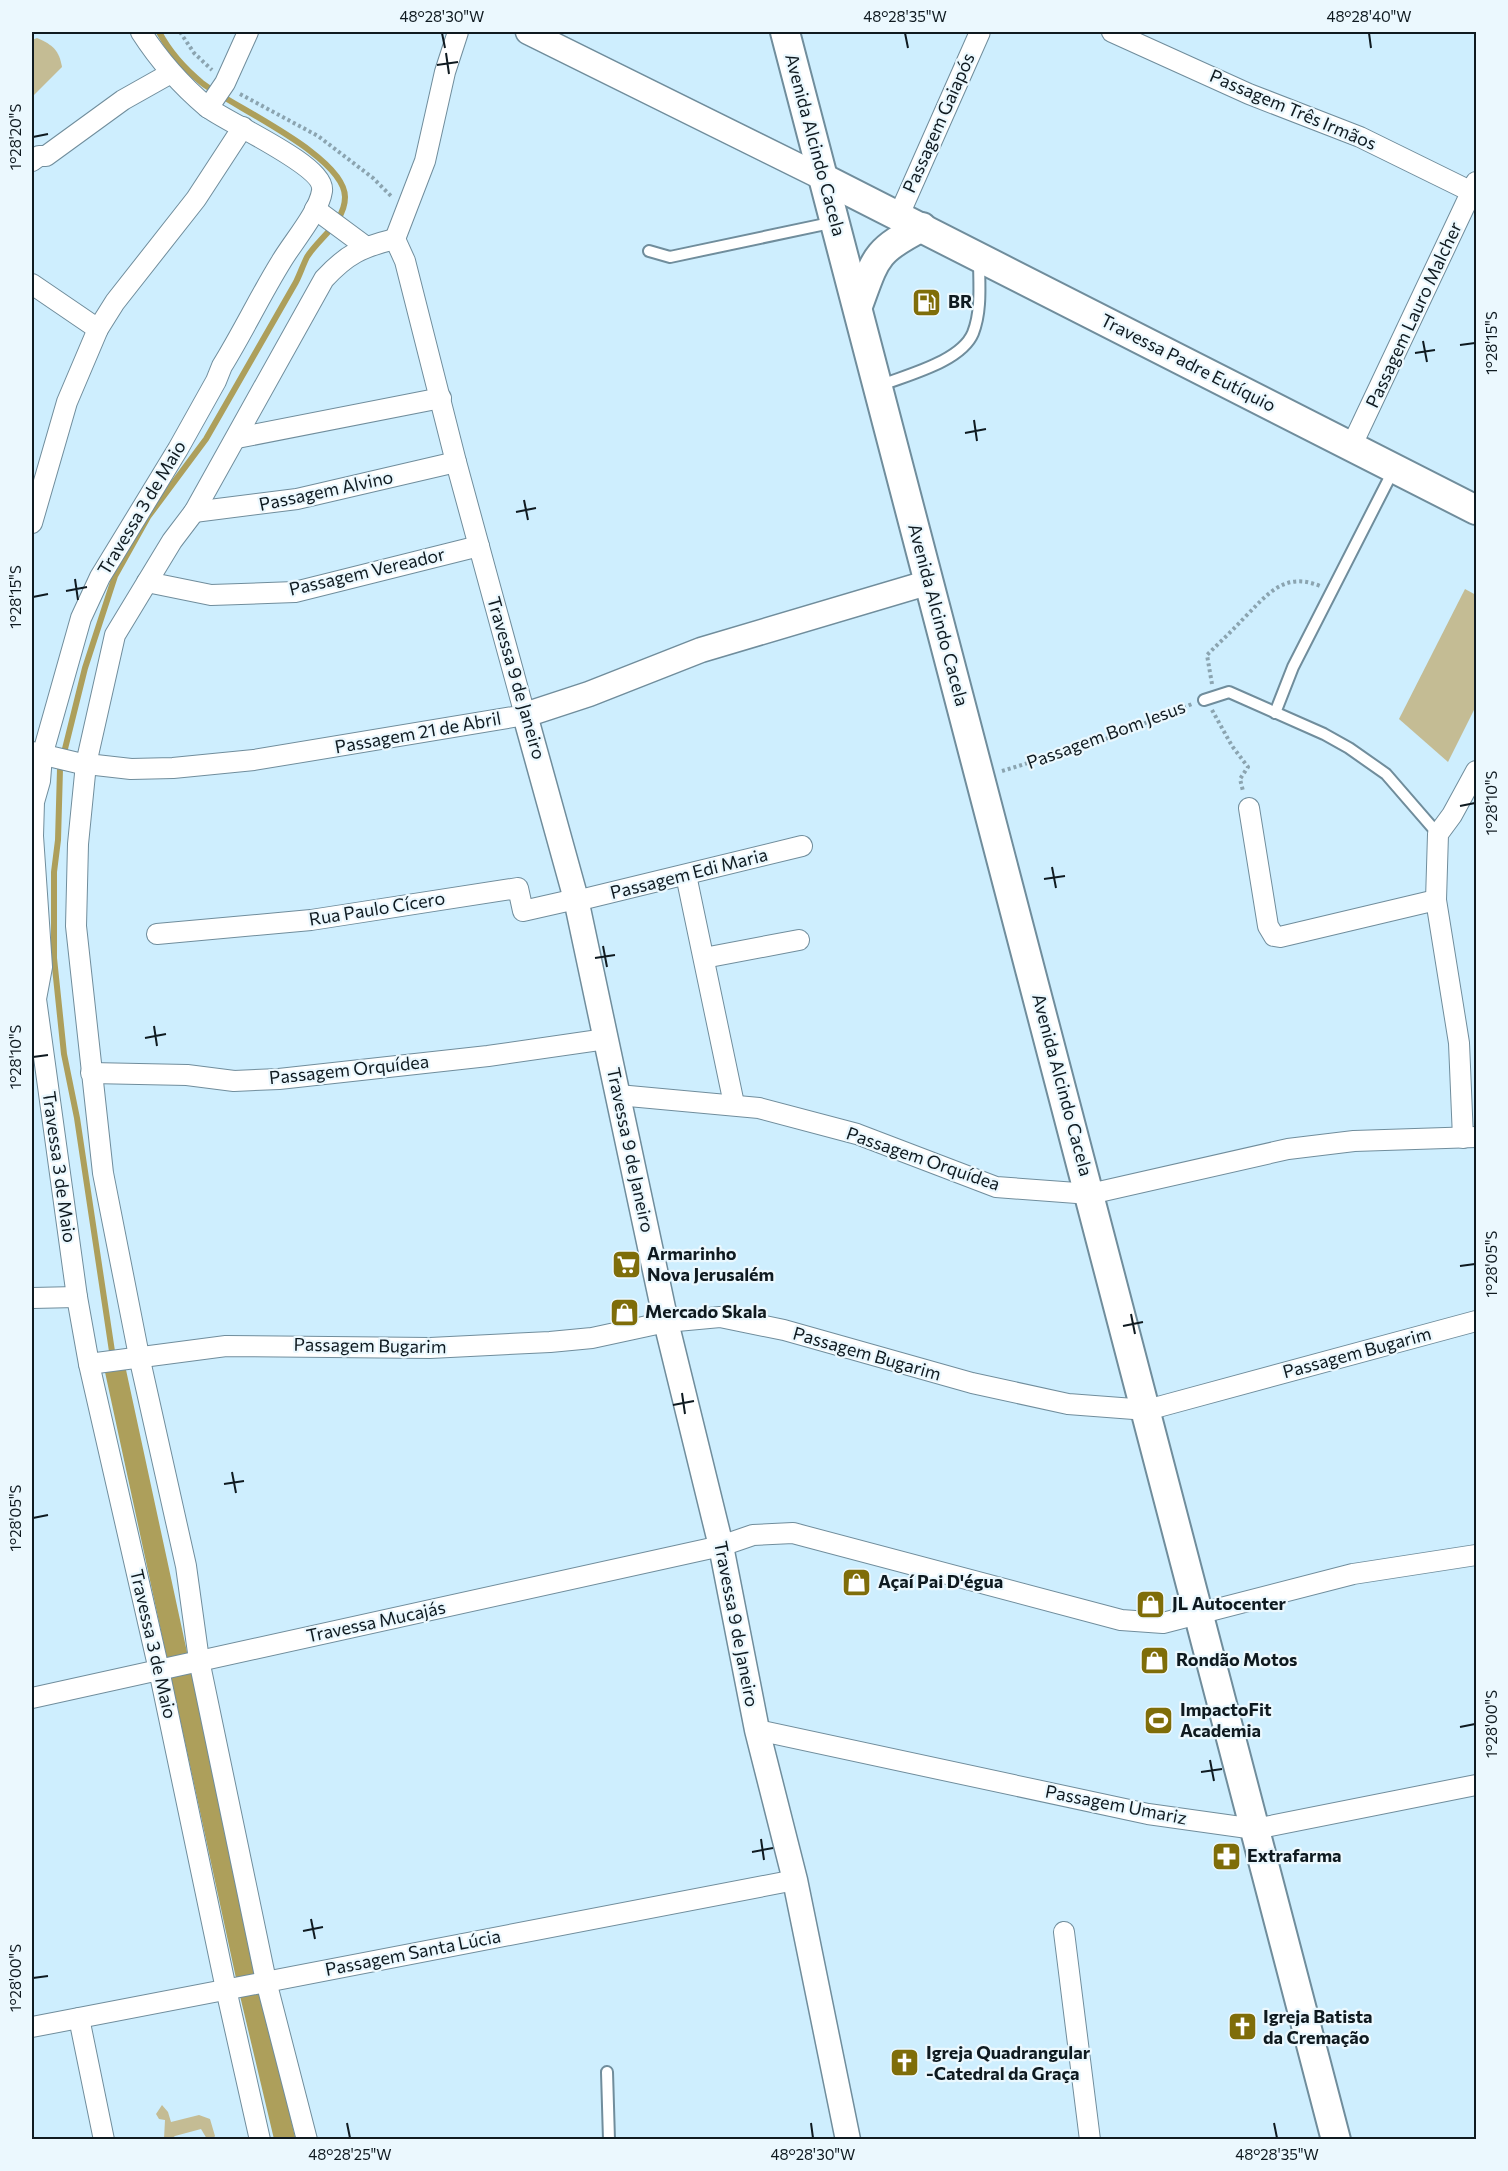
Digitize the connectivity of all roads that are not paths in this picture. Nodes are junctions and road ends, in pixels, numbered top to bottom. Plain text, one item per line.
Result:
1 (141, 32) edge
2 (248, 32) edge
3 (458, 32) edge
4 (528, 32) edge
5 (785, 32) edge
6 (980, 32) edge
7 (1112, 32) edge
8 (171, 73) junction
9 (210, 105) junction
10 (243, 127) junction
11 (32, 161) edge
12 (824, 178) junction
13 (1472, 200) edge
14 (321, 213) junction
15 (910, 221) junction
16 (835, 222) junction
17 (394, 239) junction
18 (364, 245) junction
19 (649, 251) dead end
20 (979, 256) junction
21 (32, 284) edge
22 (858, 306) junction
23 (98, 329) junction
24 (879, 386) junction
25 (441, 398) junction
26 (237, 438) junction
27 (1352, 447) junction
28 (456, 462) junction
29 (1394, 469) junction
30 (1476, 510) edge
31 (194, 512) junction
32 (32, 516) edge
33 (479, 546) junction
34 (147, 582) junction
35 (930, 582) junction
36 (1209, 698) road end
37 (1275, 713) junction
38 (525, 715) junction
39 (41, 754) edge
40 (82, 763) junction
41 (1476, 771) edge
42 (1249, 808) road end
43 (1438, 834) junction
44 (802, 846) dead end
45 (686, 875) junction
46 (576, 900) junction
47 (1436, 900) junction
48 (157, 934) dead end
49 (799, 940) dead end
50 (704, 958) junction
51 (34, 1000) edge
52 (606, 1039) junction
53 (91, 1073) junction
54 (618, 1095) junction
55 (734, 1104) junction
56 (1470, 1137) edge
57 (1090, 1194) junction
58 (32, 1298) edge
59 (77, 1298) junction
60 (1476, 1321) edge
61 (666, 1322) junction
62 (132, 1357) junction
63 (92, 1364) junction
64 (1147, 1410) junction
65 (722, 1546) junction
66 (1476, 1555) edge
67 (1200, 1614) junction
68 (200, 1660) junction
69 (159, 1670) junction
70 (32, 1698) edge
71 (757, 1730) junction
72 (1476, 1785) edge
73 (1255, 1829) junction
74 (795, 1880) junction
75 (1064, 1932) dead end
76 (264, 1981) junction
77 (228, 1988) junction
78 (79, 2018) junction
79 (32, 2027) edge
80 (607, 2072) dead end
81 (104, 2139) edge
82 (260, 2139) edge
83 (307, 2139) edge
84 (609, 2139) edge
85 (848, 2139) edge
86 (1090, 2139) edge
87 (1336, 2139) edge

1 - 8 street
2 - 9 street
3 - 17 street
4 - 12 street
5 - 12 main road, Avenida Alcindo Cacela
6 - 15 street, Passagem Gaiapós
7 - 13 street, Passagem Três Irmãos
8 - 9 street
8 - 11 street
9 - 10 street
10 - 14 street
10 - 23 street
12 - 15 main road, Travessa Padre Eutíquio
12 - 16 main road, Avenida Alcindo Cacela
13 - 27 street, Passagem Lauro Malcher
14 - 18 street
14 - 39 street, Travessa 3 de Maio
15 - 20 main road, Travessa Padre Eutíquio
15 - 22 main road
16 - 19 lane
16 - 22 main road, Avenida Alcindo Cacela
17 - 18 street
17 - 25 street, Travessa 9 de Janeiro
18 - 26 street
20 - 24 lane
20 - 27 main road, Travessa Padre Eutíquio
21 - 23 street
22 - 24 main road, Avenida Alcindo Cacela
23 - 32 street
24 - 35 main road, Avenida Alcindo Cacela
25 - 26 street
25 - 28 street, Travessa 9 de Janeiro
26 - 31 street
27 - 29 main road, Travessa Padre Eutíquio
28 - 31 street, Passagem Alvino
28 - 33 street, Travessa 9 de Janeiro
29 - 30 main road, Travessa Padre Eutíquio
29 - 37 lane
31 - 34 street
33 - 34 street, Passagem Vereador
33 - 38 street, Travessa 9 de Janeiro
34 - 40 street
35 - 38 street, Passagem 21 de Abril
35 - 57 main road, Avenida Alcindo Cacela
36 - 37 lane
37 - 43 lane
38 - 40 street, Passagem 21 de Abril
38 - 46 street, Travessa 9 de Janeiro
39 - 40 street, Passagem 21 de Abril
39 - 51 street, Travessa 3 de Maio
40 - 53 street
41 - 43 street
42 - 47 street
43 - 47 street
44 - 45 street, Passagem Edi Maria
45 - 46 street, Passagem Edi Maria
45 - 50 street
46 - 48 street, Rua Paulo Cícero
46 - 52 street, Travessa 9 de Janeiro
47 - 56 street
49 - 50 street
50 - 55 street
51 - 59 street, Travessa 3 de Maio
52 - 53 street, Passagem Orquídea
52 - 54 street, Travessa 9 de Janeiro
53 - 62 street
54 - 55 street, Passagem Orquídea
54 - 61 street, Travessa 9 de Janeiro
55 - 57 street, Passagem Orquídea
56 - 57 street, Passagem Orquídea
57 - 64 main road, Avenida Alcindo Cacela
58 - 59 street
59 - 63 street, Travessa 3 de Maio
60 - 64 street, Passagem Bugarim
61 - 62 street, Passagem Bugarim
61 - 64 street, Passagem Bugarim
61 - 65 street, Travessa 9 de Janeiro
62 - 63 street, Passagem Bugarim
62 - 68 street
63 - 69 street, Travessa 3 de Maio
64 - 67 main road, Avenida Alcindo Cacela
65 - 67 street, Travessa Mucajás
65 - 68 street, Travessa Mucajás
65 - 71 street, Travessa 9 de Janeiro
66 - 67 street, Travessa Mucajás
67 - 73 main road, Avenida Alcindo Cacela
68 - 69 street, Travessa Mucajás
68 - 76 street
69 - 70 street, Travessa Mucajás
69 - 77 street, Travessa 3 de Maio
71 - 73 street, Passagem Umariz
71 - 74 street, Travessa 9 de Janeiro
72 - 73 street, Passagem Umariz
73 - 87 main road, Avenida Alcindo Cacela
74 - 76 street, Passagem Santa Lúcia
74 - 85 street, Travessa 9 de Janeiro
75 - 86 street
76 - 77 street, Passagem Santa Lúcia
76 - 83 street
77 - 78 street, Passagem Santa Lúcia
77 - 82 street, Travessa 3 de Maio
78 - 79 street, Passagem Santa Lúcia
78 - 81 street
80 - 84 lane

